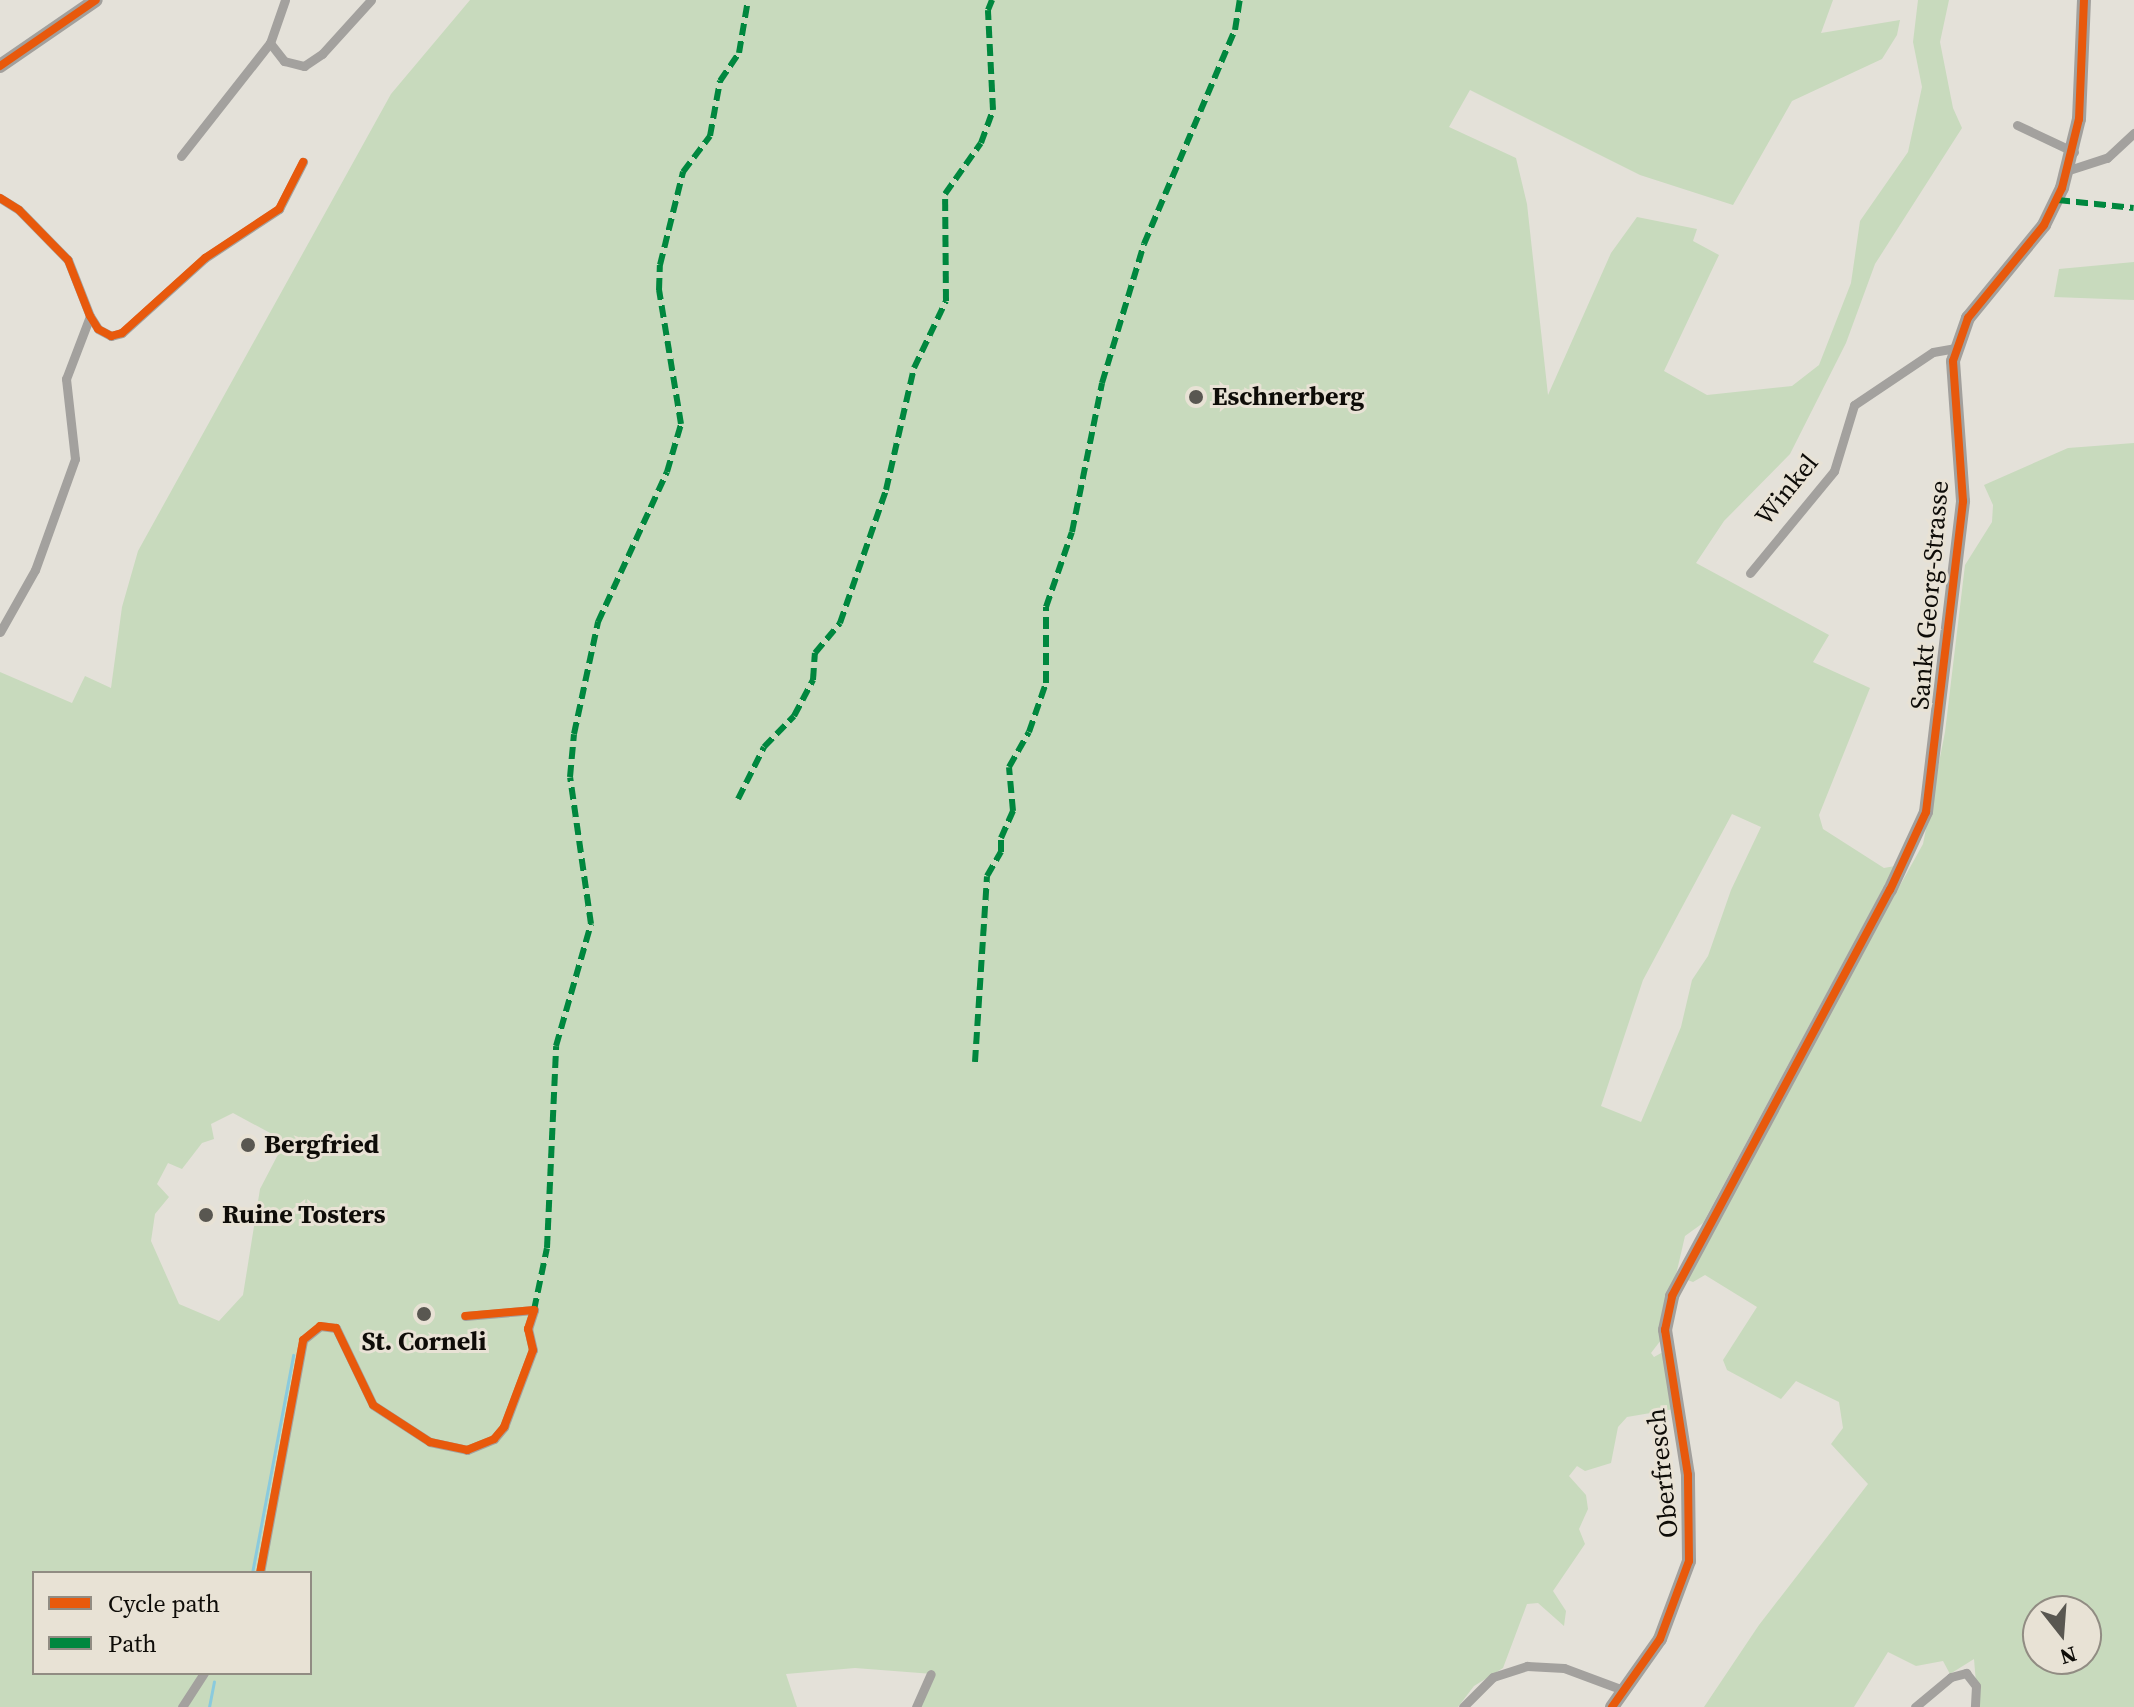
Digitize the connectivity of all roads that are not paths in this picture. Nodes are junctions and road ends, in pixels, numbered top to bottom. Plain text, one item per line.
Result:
1 (96, 0) edge
2 (285, 0) edge
3 (371, 0) edge
4 (2084, 0) edge
5 (270, 43) junction
6 (0, 66) edge
7 (2017, 125) dead end
8 (2134, 133) edge
9 (2074, 152) junction
10 (181, 156) dead end
11 (303, 162) dead end
12 (2069, 170) junction
13 (0, 198) edge
14 (90, 316) junction
15 (1956, 348) junction
16 (1750, 573) dead end
17 (0, 632) edge
18 (1709, 1225) joint
19 (465, 1316) dead end
20 (260, 1571) edge
21 (931, 1674) dead end
22 (203, 1675) edge
23 (1623, 1690) junction
24 (182, 1707) edge
25 (916, 1707) edge
26 (1463, 1707) edge
27 (1612, 1707) edge
28 (1915, 1707) edge
29 (1975, 1707) edge

1 - 6 street
2 - 5 street
3 - 5 street
4 - 9 street, Sankt Georg-Strasse
5 - 10 street
7 - 9 street
8 - 12 street
9 - 12 street, Sankt Georg-Strasse
11 - 14 street
12 - 15 street, Sankt Georg-Strasse
13 - 14 street
14 - 17 street
15 - 16 street, Winkel
15 - 18 street, Sankt Georg-Strasse
18 - 23 street, Oberfresch
19 - 20 street
21 - 25 street
22 - 24 street
23 - 26 street
23 - 27 street, Oberfresch
28 - 29 street

